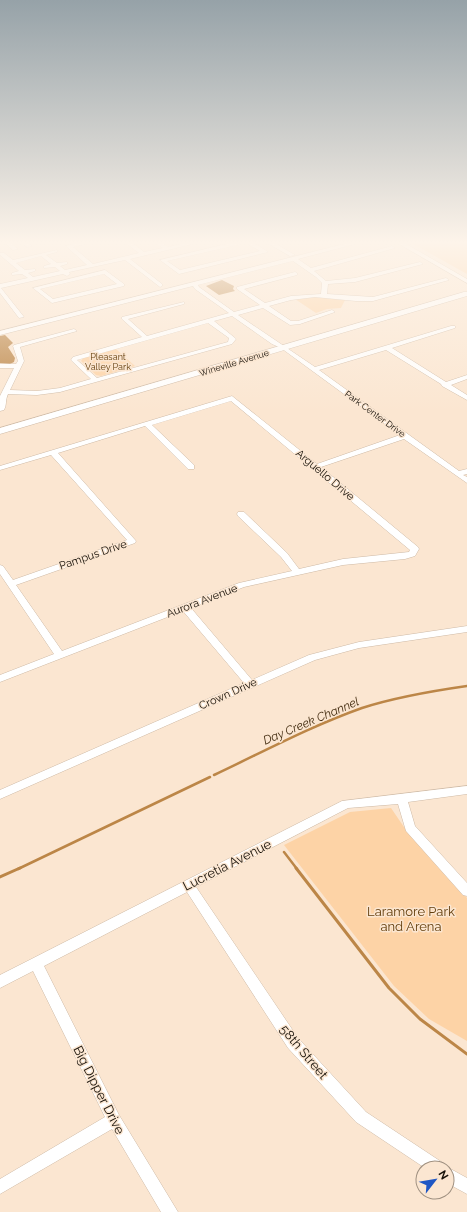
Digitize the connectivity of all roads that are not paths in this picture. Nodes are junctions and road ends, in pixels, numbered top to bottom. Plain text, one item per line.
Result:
1 (7, 298) edge
2 (48, 298) edge
3 (67, 298) edge
4 (141, 298) edge
5 (214, 298) edge
6 (252, 298) edge
7 (293, 298) edge
8 (340, 298) edge
9 (379, 298) edge
10 (455, 298) edge
11 (182, 303) dead end
12 (263, 305) junction
13 (332, 312) dead end
14 (235, 313) junction
15 (21, 317) dead end
16 (209, 321) junction
17 (453, 327) dead end
18 (74, 331) dead end
19 (0, 333) edge
20 (146, 338) junction
21 (283, 347) junction
22 (388, 348) junction
23 (0, 366) edge
24 (18, 366) junction
25 (314, 370) junction
26 (467, 377) edge
27 (95, 380) junction
28 (444, 385) junction
29 (5, 392) junction
30 (467, 398) edge
31 (2, 409) dead end
32 (146, 424) junction
33 (0, 431) edge
34 (405, 436) junction
35 (53, 452) junction
36 (191, 467) dead end
37 (315, 467) junction
38 (0, 468) edge
39 (467, 471) edge
40 (458, 474) junction
41 (467, 481) edge
42 (241, 514) dead end
43 (412, 554) joint
44 (0, 568) edge
45 (297, 572) junction
46 (11, 584) junction
47 (185, 607) junction
48 (467, 629) edge
49 (60, 656) junction
50 (0, 679) edge
51 (250, 684) junction
52 (467, 790) edge
53 (0, 795) edge
54 (402, 799) junction
55 (188, 884) junction
56 (467, 891) edge
57 (36, 964) junction
58 (0, 982) edge
59 (114, 1120) junction
60 (426, 1160) edge
61 (455, 1179) edge
62 (0, 1187) edge
63 (467, 1187) edge
64 (170, 1212) edge

1 - 15 street
2 - 3 street
4 - 19 street
5 - 14 street, Park Center Drive
6 - 12 street
7 - 12 street
8 - 9 street
10 - 21 main road, Wineville Avenue
11 - 20 street
12 - 13 street
12 - 14 street
14 - 16 street
14 - 21 street, Park Center Drive
16 - 20 street
16 - 27 street
17 - 22 street
18 - 24 street
20 - 27 street
21 - 25 street, Park Center Drive
21 - 33 main road, Wineville Avenue
22 - 25 street
22 - 28 street
23 - 24 street
24 - 29 street
25 - 34 street, Park Center Drive
26 - 28 street
27 - 29 street
28 - 30 street
29 - 31 street
32 - 35 street
32 - 36 street
32 - 37 street, Arguello Drive
34 - 37 street
34 - 40 street, Park Center Drive
35 - 38 street
35 - 46 street, Pampus Drive
37 - 43 street, Arguello Drive
39 - 40 street
40 - 41 street, Park Center Drive
42 - 45 street
43 - 45 street, Aurora Avenue
44 - 46 street
45 - 47 street, Aurora Avenue
46 - 49 street
47 - 49 street, Aurora Avenue
47 - 51 street
48 - 51 street, Crown Drive
49 - 50 street, Aurora Avenue
51 - 53 street, Crown Drive
52 - 54 street, Lucretia Avenue
54 - 55 street, Lucretia Avenue
54 - 56 street
55 - 57 street, Lucretia Avenue
55 - 60 street, 58th Street
57 - 58 street, Lucretia Avenue
57 - 59 street, Big Dipper Drive
59 - 62 street
59 - 64 street, Big Dipper Drive
61 - 63 street

